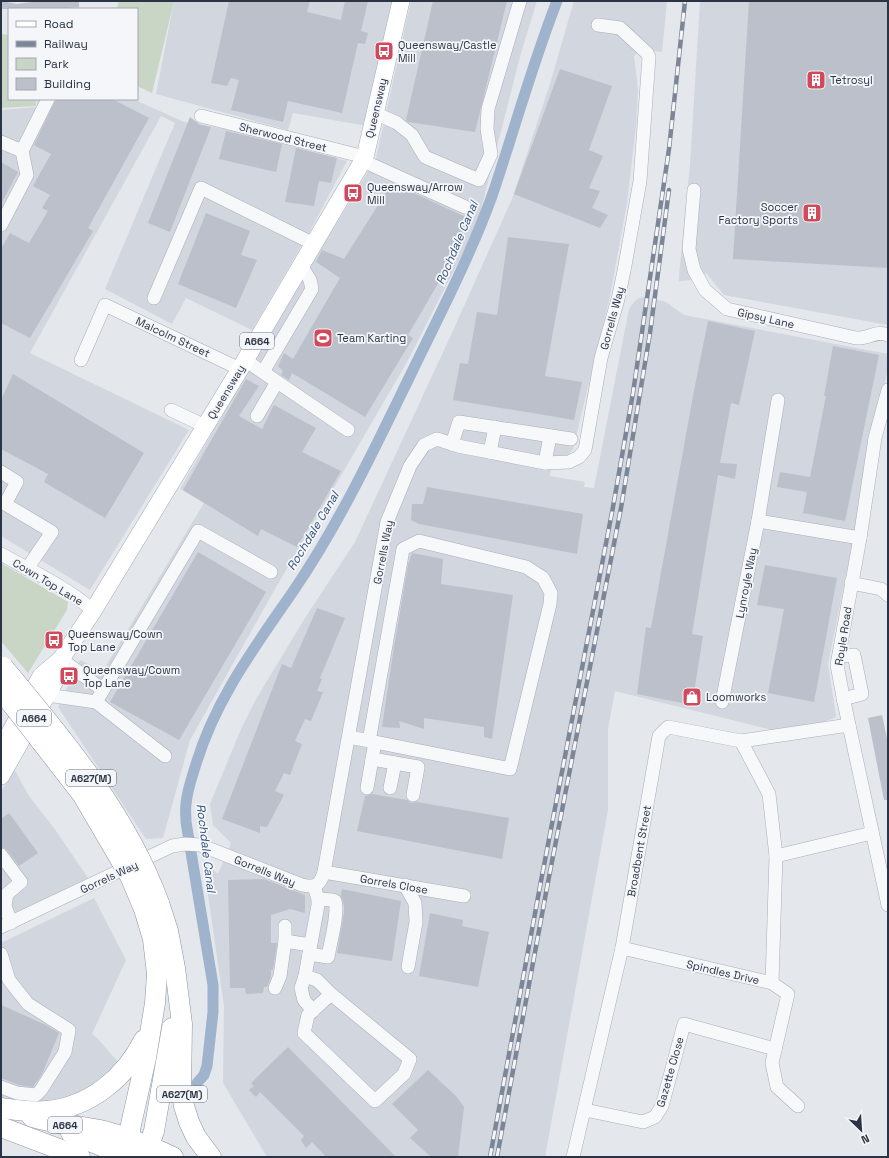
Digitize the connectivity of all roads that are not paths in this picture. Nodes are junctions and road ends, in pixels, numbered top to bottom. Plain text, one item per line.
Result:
1 (401, 1) edge
2 (520, 1) edge
3 (598, 25) dead end
4 (48, 100) edge
5 (375, 113) junction
6 (201, 116) dead end
7 (1, 142) edge
8 (22, 151) junction
9 (364, 159) junction
10 (694, 190) dead end
11 (465, 207) dead end
12 (1, 225) edge
13 (314, 244) junction
14 (301, 265) junction
15 (154, 298) dead end
16 (888, 335) edge
17 (81, 360) dead end
18 (243, 364) junction
19 (263, 372) junction
20 (277, 382) junction
21 (888, 390) edge
22 (778, 400) dead end
23 (172, 410) dead end
24 (257, 416) dead end
25 (205, 426) junction
26 (496, 428) junction
27 (348, 430) dead end
28 (550, 436) junction
29 (570, 439) dead end
30 (452, 444) junction
31 (490, 452) junction
32 (545, 463) junction
33 (1, 472) edge
34 (758, 521) junction
35 (860, 538) junction
36 (1, 554) edge
37 (27, 569) junction
38 (271, 572) dead end
39 (852, 583) junction
40 (888, 595) edge
41 (93, 612) junction
42 (839, 656) junction
43 (61, 659) junction
44 (2, 665) edge
45 (1, 690) edge
46 (102, 690) junction
47 (47, 695) junction
48 (843, 699) junction
49 (96, 702) junction
50 (722, 702) dead end
51 (849, 724) junction
52 (349, 737) junction
53 (741, 741) junction
54 (372, 742) junction
55 (1, 749) edge
56 (165, 756) dead end
57 (372, 759) junction
58 (395, 763) junction
59 (1, 776) edge
60 (367, 788) dead end
61 (390, 788) dead end
62 (413, 795) dead end
63 (872, 833) junction
64 (219, 852) joint
65 (1, 855) edge
66 (776, 856) junction
67 (324, 872) junction
68 (405, 886) junction
69 (316, 892) junction
70 (464, 896) dead end
71 (888, 905) edge
72 (152, 906) junction
73 (6, 925) edge
74 (285, 926) dead end
75 (285, 941) junction
76 (622, 948) junction
77 (309, 949) junction
78 (1, 954) edge
79 (408, 967) dead end
80 (304, 976) junction
81 (5, 978) edge
82 (772, 983) junction
83 (177, 986) junction
84 (275, 988) dead end
85 (331, 994) junction
86 (313, 1011) junction
87 (150, 1028) junction
88 (775, 1050) junction
89 (1, 1087) edge
90 (798, 1106) dead end
91 (1, 1109) edge
92 (585, 1110) junction
93 (50, 1122) junction
94 (1, 1126) edge
95 (129, 1138) junction
96 (145, 1153) edge
97 (76, 1156) edge
98 (120, 1157) edge
99 (173, 1157) edge
100 (211, 1157) edge
101 (573, 1157) edge

1 - 5 main road, Queensway / A664
2 - 5 street
3 - 32 street, Gorrells Way
4 - 8 street
5 - 9 main road, Queensway / A664
6 - 9 street, Sherwood Street
7 - 8 street
8 - 12 street
9 - 11 street, Sherwood Street
9 - 13 main road, Queensway / A664
10 - 16 street, Gipsy Lane
13 - 14 main road, Queensway / A664
13 - 15 street
14 - 18 main road, Queensway / A664
14 - 19 street
17 - 18 street, Malcolm Street
18 - 19 street, Malcolm Street
18 - 25 main road, Queensway / A664
19 - 20 street, Malcolm Street
20 - 24 street
20 - 27 street, Malcolm Street
21 - 35 street, Royle Road
22 - 34 street, Lynroyle Way
23 - 25 street
25 - 41 main road, Queensway / A664
26 - 28 street
26 - 30 street
26 - 31 street
28 - 29 street
28 - 32 street
30 - 31 street, Gorrells Way
30 - 52 street, Gorrells Way
31 - 32 street, Gorrells Way
33 - 37 street
34 - 35 street
34 - 50 street, Lynroyle Way
35 - 39 street, Royle Road
36 - 37 street, Cown Top Lane
37 - 41 street, Cown Top Lane
38 - 46 street
39 - 40 street
39 - 42 street, Royle Road
41 - 43 main road, Queensway / A664
42 - 48 street, Royle Road
42 - 48 street
43 - 46 street
43 - 47 main road, Queensway / A664
43 - 55 main road, Queensway / A664
44 - 72 highway, A627(M), bridge
45 - 72 highway, A627(M), bridge
46 - 49 street
47 - 49 street
47 - 59 main road, Queensway / A664
48 - 51 street, Royle Road
49 - 56 street
51 - 53 street, Broadbent Street
51 - 63 street, Royle Road
52 - 54 street
52 - 67 street, Gorrells Way
53 - 66 street, Spindles Drive
53 - 76 street, Broadbent Street
54 - 54 street
54 - 57 street
57 - 58 street
57 - 60 street
58 - 61 street
58 - 62 street
63 - 66 street
63 - 71 street, Royle Road
64 - 69 street, Gorrells Way
64 - 73 street, Gorrels Way
65 - 73 street
66 - 82 street, Spindles Drive
67 - 68 street, Gorrels Close
67 - 69 street, Gorrells Way
68 - 70 street, Gorrels Close
68 - 79 street
69 - 77 street
69 - 77 street
72 - 83 highway, A627(M)
72 - 87 highway, A627(M)
74 - 75 street
75 - 77 street
75 - 84 street
76 - 82 street, Spindles Drive
76 - 92 street, Broadbent Street
77 - 80 street
78 - 81 street
80 - 85 street
80 - 86 street
81 - 89 street
82 - 88 street
83 - 96 highway, A627(M)
83 - 100 highway, A627(M)
85 - 86 street
85 - 86 street
87 - 91 highway, A627(M)
87 - 95 highway, A627(M)
88 - 90 street
88 - 92 street, Gazette Close
91 - 93 highway, A664
92 - 101 street, Broadbent Street
93 - 95 highway, A664
93 - 98 highway, A664
94 - 97 highway, A664
95 - 96 highway, A664
95 - 98 highway, A664
96 - 99 highway, A664

